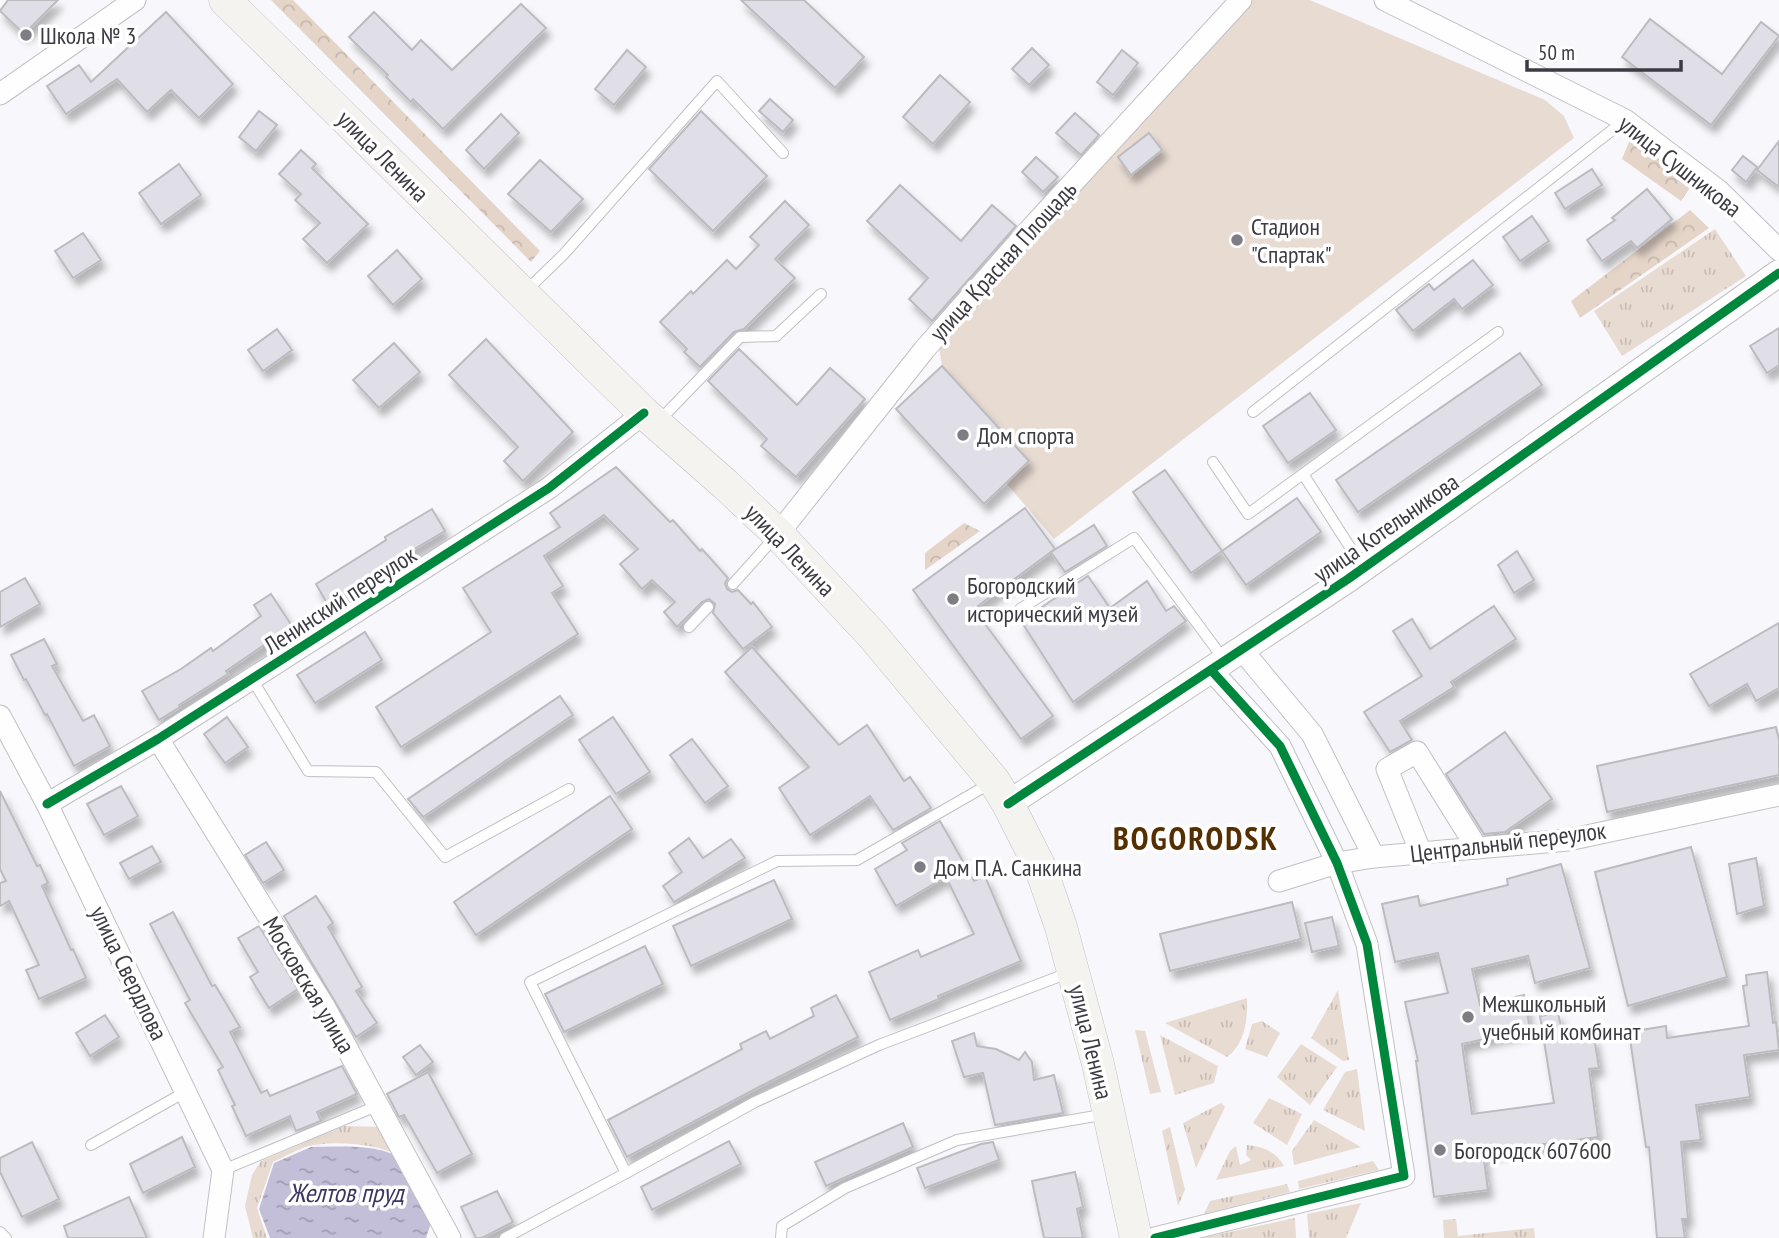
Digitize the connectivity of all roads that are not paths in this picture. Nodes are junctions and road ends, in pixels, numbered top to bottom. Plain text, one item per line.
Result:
1 (135, 0) edge
2 (225, 0) edge
3 (1241, 0) edge
4 (1385, 0) edge
5 (0, 94) edge
6 (1625, 120) junction
7 (783, 153) dead end
8 (1779, 250) edge
9 (1779, 273) edge
10 (523, 294) junction
11 (821, 294) dead end
12 (1498, 332) dead end
13 (1253, 412) dead end
14 (650, 419) junction
15 (1213, 462) dead end
16 (1303, 474) junction
17 (778, 534) junction
18 (1364, 569) junction
19 (733, 584) dead end
20 (708, 607) dead end
21 (1020, 608) dead end
22 (689, 627) dead end
23 (1226, 661) junction
24 (252, 679) junction
25 (0, 716) edge
26 (158, 739) junction
27 (569, 789) dead end
28 (1001, 793) junction
29 (1779, 795) edge
30 (47, 804) junction
31 (1477, 848) junction
32 (1420, 853) junction
33 (1374, 857) junction
34 (1337, 863) junction
35 (1279, 881) dead end
36 (1073, 971) junction
37 (187, 1091) junction
38 (381, 1109) junction
39 (1110, 1114) junction
40 (91, 1145) dead end
41 (223, 1170) junction
42 (626, 1173) junction
43 (0, 1232) edge
44 (6, 1238) edge
45 (214, 1238) edge
46 (450, 1238) edge
47 (505, 1238) edge
48 (781, 1238) edge
49 (1136, 1238) edge
50 (1155, 1238) edge

1 - 5 street
2 - 10 main road, улица Ленина
3 - 17 street, улица Красная Площадь
4 - 6 street, улица Сушникова
6 - 8 street, улица Сушникова
6 - 13 lane
7 - 10 lane
9 - 18 street, улица Котельникова
10 - 14 main road, улица Ленина
11 - 14 lane
12 - 16 lane
14 - 17 main road, улица Ленина
14 - 24 street, Ленинский переулок
15 - 16 lane
16 - 18 lane
17 - 19 lane
17 - 28 main road, улица Ленина
18 - 23 street, улица Котельникова
20 - 22 lane
21 - 23 lane
23 - 28 street, улица Котельникова
23 - 33 street
23 - 34 street
24 - 26 street, Ленинский переулок
24 - 27 lane
25 - 30 street, улица Свердлова
26 - 30 street, Ленинский переулок
26 - 38 street, Московская улица
28 - 36 main road, улица Ленина
28 - 42 lane
29 - 31 street, Центральный переулок
30 - 37 street, улица Свердлова
31 - 32 street, Центральный переулок
31 - 32 street
32 - 33 street, Центральный переулок
33 - 34 street, Центральный переулок
34 - 35 street, Центральный переулок
34 - 50 street
36 - 39 main road, улица Ленина
36 - 42 lane
37 - 40 lane
37 - 41 street, улица Свердлова
38 - 41 lane
38 - 46 street, Московская улица
39 - 48 lane
39 - 49 main road, улица Ленина
41 - 45 street
42 - 47 lane
43 - 44 lane

